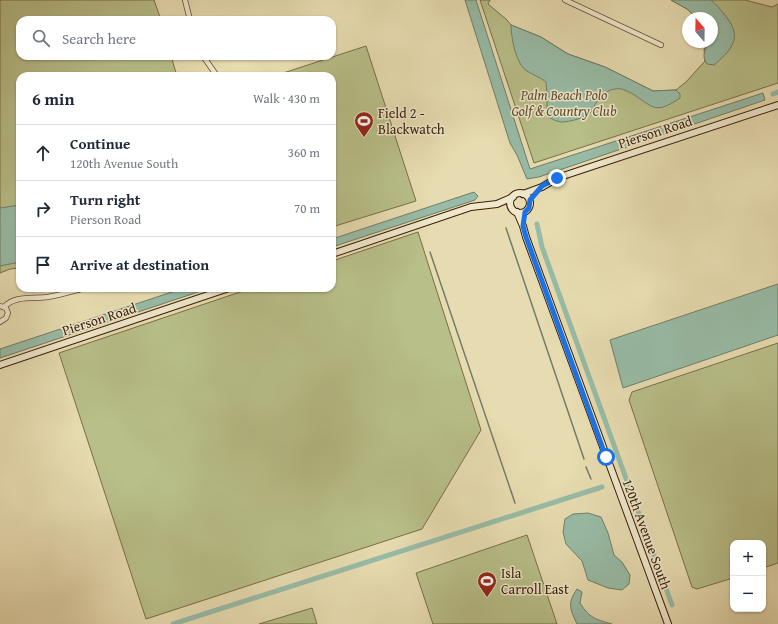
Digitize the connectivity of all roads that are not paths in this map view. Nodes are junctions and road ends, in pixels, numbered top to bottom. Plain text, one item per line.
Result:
1 (184, 0) edge
2 (565, 0) edge
3 (189, 16) edge
4 (661, 45) dead end
5 (206, 60) edge
6 (214, 72) edge
7 (778, 105) edge
8 (542, 186) junction
9 (523, 194) junction
10 (513, 197) junction
11 (530, 200) junction
12 (497, 204) junction
13 (512, 208) junction
14 (517, 212) junction
15 (525, 212) junction
16 (523, 226) junction
17 (336, 253) edge
18 (69, 292) edge
19 (217, 292) edge
20 (2, 306) edge
21 (0, 322) edge
22 (0, 364) edge
23 (668, 624) edge

1 - 3 street
2 - 4 street
5 - 6 street
7 - 8 street, Pierson Road
8 - 9 street, Pierson Road
8 - 11 street, Pierson Road
9 - 10 street
9 - 11 street
10 - 12 street
10 - 13 street
11 - 15 street
12 - 13 street
12 - 17 street
13 - 14 street
14 - 15 street
14 - 16 street, 120th Avenue South
15 - 16 street, 120th Avenue South
16 - 23 street, 120th Avenue South
18 - 20 street
19 - 22 street, Pierson Road
20 - 21 street

